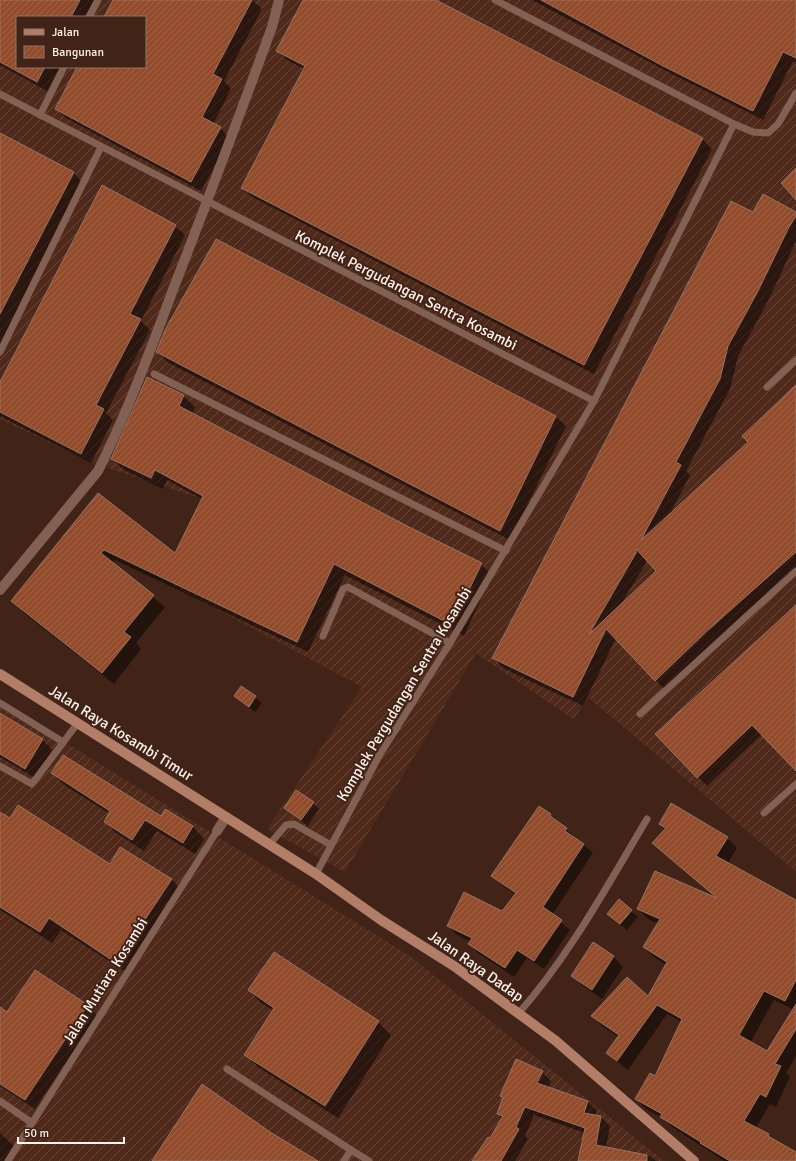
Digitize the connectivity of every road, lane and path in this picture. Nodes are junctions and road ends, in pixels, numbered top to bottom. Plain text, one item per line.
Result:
1 (98, 0) edge
2 (280, 0) edge
3 (495, 0) edge
4 (90, 16) edge
5 (64, 68) edge
6 (796, 93) edge
7 (0, 94) edge
8 (40, 115) junction
9 (734, 124) junction
10 (101, 147) junction
11 (207, 202) junction
12 (0, 352) edge
13 (796, 360) edge
14 (154, 374) dead end
15 (767, 387) dead end
16 (594, 402) junction
17 (506, 551) junction
18 (796, 571) edge
19 (0, 590) edge
20 (323, 636) dead end
21 (450, 643) junction
22 (0, 674) edge
23 (0, 703) edge
24 (640, 714) dead end
25 (77, 724) junction
26 (63, 742) junction
27 (0, 766) edge
28 (796, 784) edge
29 (764, 813) dead end
30 (226, 817) junction
31 (647, 819) dead end
32 (218, 831) joint
33 (269, 845) junction
34 (331, 845) junction
35 (316, 874) junction
36 (518, 1014) junction
37 (227, 1069) dead end
38 (0, 1101) edge
39 (32, 1123) junction
40 (351, 1150) junction
41 (8, 1161) edge
42 (344, 1161) edge
43 (369, 1161) edge
44 (694, 1161) edge

1 - 4 lane
2 - 11 street
3 - 9 lane
5 - 8 lane
6 - 9 lane
7 - 8 lane, Komplek Pergudangan Sentra Kosambi
8 - 10 lane, Komplek Pergudangan Sentra Kosambi
9 - 16 lane, Komplek Pergudangan Sentra Kosambi
10 - 11 lane, Komplek Pergudangan Sentra Kosambi
10 - 12 lane
11 - 16 lane, Komplek Pergudangan Sentra Kosambi
11 - 19 street
13 - 15 lane
14 - 17 lane
16 - 17 lane, Komplek Pergudangan Sentra Kosambi
17 - 21 lane, Komplek Pergudangan Sentra Kosambi
18 - 24 lane
20 - 21 lane
21 - 34 lane, Komplek Pergudangan Sentra Kosambi
22 - 25 main road, Jalan Raya Kosambi Timur
23 - 26 lane
25 - 26 lane
25 - 30 main road, Jalan Raya Kosambi Timur
26 - 27 lane
28 - 29 lane
30 - 32 street, Jalan Mutiara Kosambi
30 - 33 main road, Jalan Raya Dadap
31 - 36 lane
32 - 39 lane, Jalan Mutiara Kosambi
33 - 34 lane
33 - 35 main road, Jalan Raya Dadap
34 - 35 lane, Komplek Pergudangan Sentra Kosambi
35 - 36 main road, Jalan Raya Dadap
36 - 44 main road, Jalan Raya Dadap
37 - 40 lane
38 - 39 lane
39 - 41 lane, Jalan Mutiara Kosambi
40 - 42 lane
40 - 43 lane

